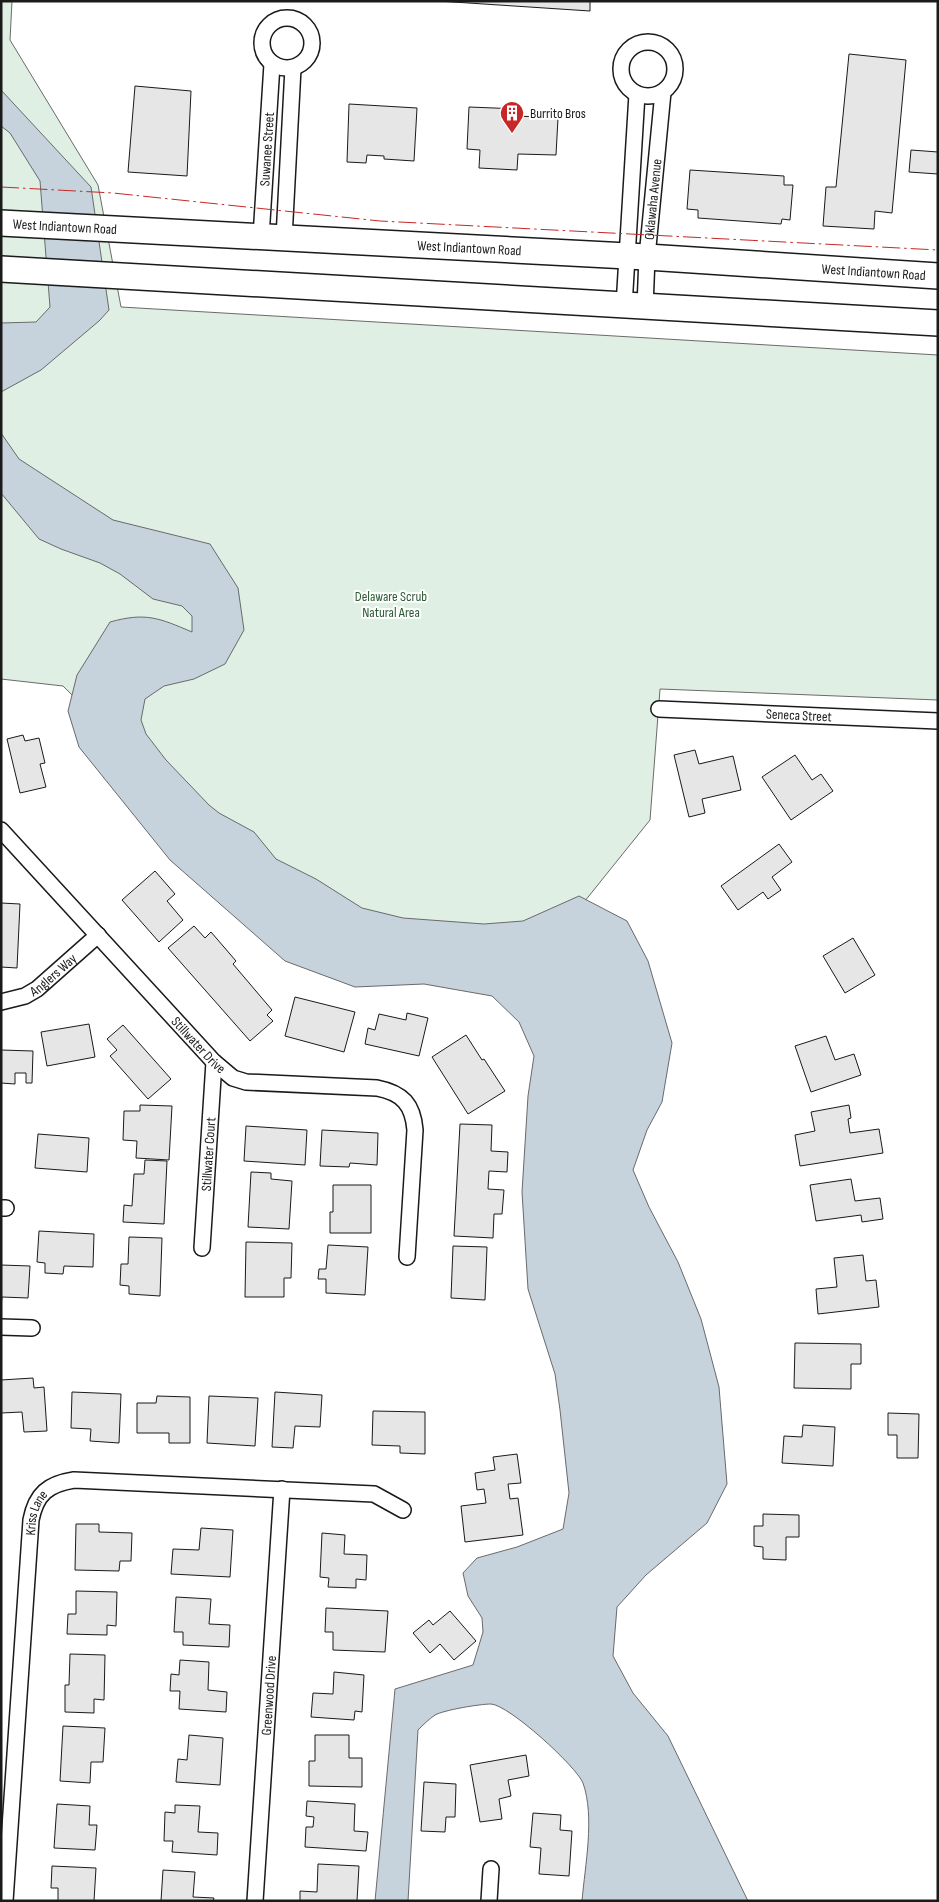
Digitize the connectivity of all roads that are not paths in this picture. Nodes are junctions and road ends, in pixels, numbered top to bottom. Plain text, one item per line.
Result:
1 (272, 64) junction
2 (293, 68) junction
3 (663, 92) junction
4 (637, 94) junction
5 (9, 223) edge
6 (273, 237) junction
7 (637, 257) junction
8 (9, 270) edge
9 (938, 276) edge
10 (634, 306) junction
11 (938, 323) edge
12 (659, 709) dead end
13 (938, 721) edge
14 (1, 830) edge
15 (98, 935) junction
16 (1, 1002) edge
17 (214, 1062) junction
18 (202, 1248) dead end
19 (407, 1257) dead end
20 (1, 1327) edge
21 (32, 1328) dead end
22 (282, 1489) junction
23 (404, 1510) dead end
24 (491, 1869) dead end
25 (5, 1901) edge
26 (255, 1901) edge
27 (488, 1901) edge

1 - 2 street
1 - 2 street, Suwanee Street
1 - 6 street, Suwanee Street
2 - 6 street, Suwanee Street
3 - 4 street
3 - 4 street, Oklawaha Avenue
3 - 7 street, Oklawaha Avenue
4 - 7 street, Oklawaha Avenue
5 - 6 main road, West Indiantown Road
6 - 7 main road, West Indiantown Road
7 - 9 main road, West Indiantown Road
7 - 10 street, Oklawaha Avenue
7 - 10 street, Oklawaha Avenue
8 - 10 main road
10 - 11 main road
12 - 13 street, Seneca Street
14 - 15 street, Stillwater Drive
15 - 16 street, Anglers Way
15 - 17 street, Stillwater Drive
17 - 18 street, Stillwater Court
17 - 19 street, Stillwater Drive
20 - 21 street
22 - 23 street, Kriss Lane
22 - 25 street, Kriss Lane
22 - 26 street, Greenwood Drive
24 - 27 street

